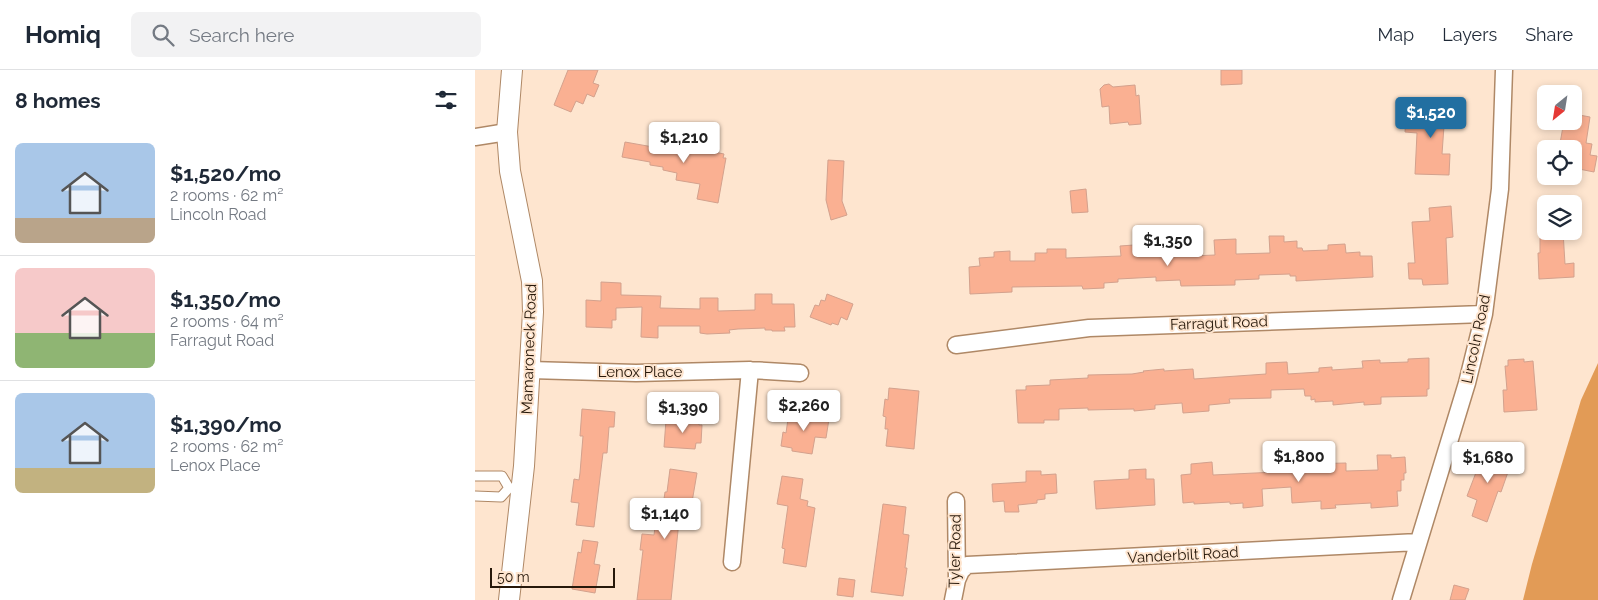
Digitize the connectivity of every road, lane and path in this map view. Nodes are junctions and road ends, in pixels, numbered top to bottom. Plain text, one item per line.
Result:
1 (512, 70) edge
2 (1504, 70) edge
3 (507, 132) junction
4 (475, 137) edge
5 (1484, 314) junction
6 (955, 345) dead end
7 (530, 370) junction
8 (749, 370) junction
9 (800, 373) dead end
10 (475, 476) edge
11 (515, 488) junction
12 (475, 496) edge
13 (956, 501) dead end
14 (1418, 542) junction
15 (732, 562) dead end
16 (957, 580) junction
17 (509, 600) edge
18 (953, 600) edge
19 (1401, 600) edge

1 - 3 street, Mamaroneck Road
2 - 5 street, Lincoln Road
3 - 4 street
3 - 7 street, Mamaroneck Road
5 - 6 street, Farragut Road
5 - 14 street, Lincoln Road
7 - 8 street, Lenox Place
7 - 11 street, Mamaroneck Road
8 - 9 street, Lenox Place
8 - 15 street
10 - 11 lane
11 - 12 lane
11 - 17 street, Mamaroneck Road
13 - 16 street, Tyler Road
14 - 16 street, Vanderbilt Road
14 - 19 street, Lincoln Road
16 - 18 street, Tyler Road

